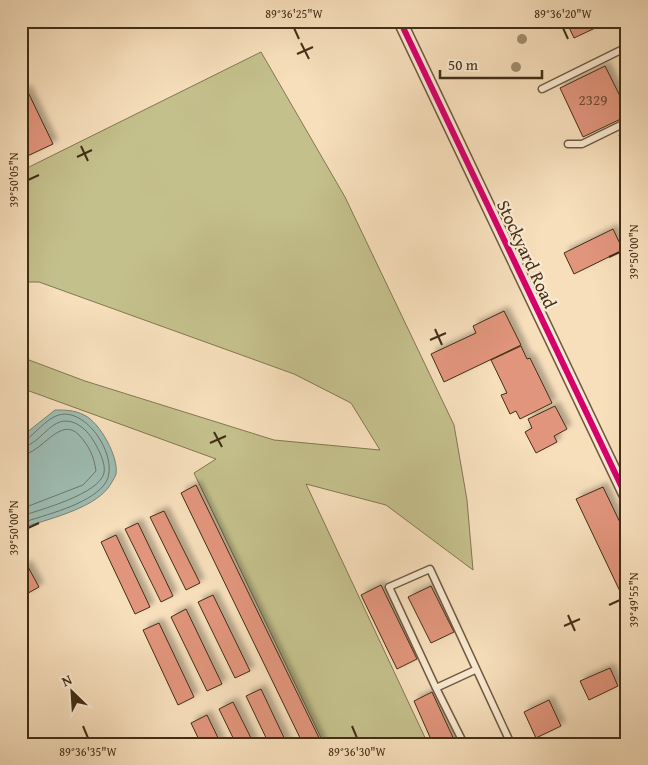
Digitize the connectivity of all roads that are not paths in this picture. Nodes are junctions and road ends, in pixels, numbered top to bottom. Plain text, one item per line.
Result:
1 (400, 21) edge
2 (627, 46) edge
3 (542, 89) dead end
4 (627, 122) edge
5 (568, 144) dead end
6 (627, 498) edge
7 (475, 670) junction
8 (436, 688) junction
9 (464, 744) edge
10 (510, 744) edge

1 - 6 street, Stockyard Road
2 - 3 lane
4 - 5 lane
7 - 8 lane
7 - 8 lane
7 - 10 lane
8 - 9 lane

